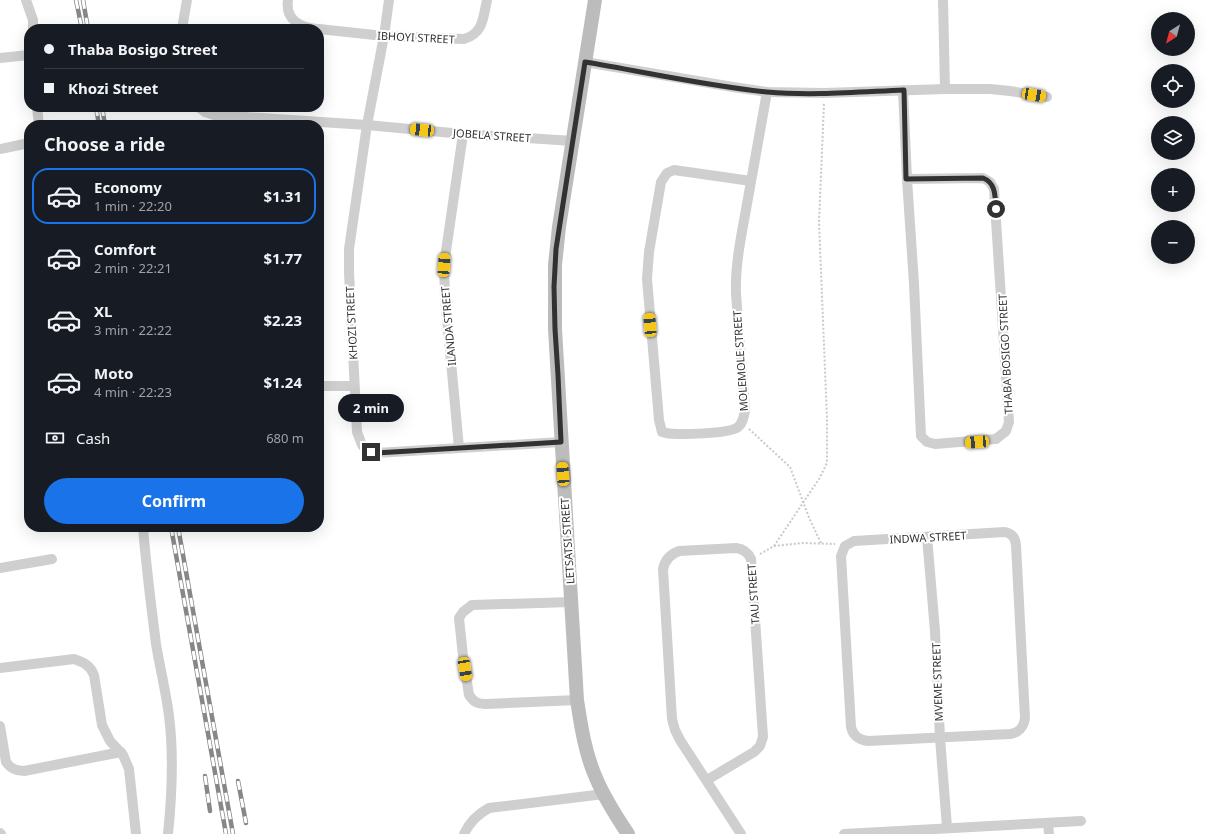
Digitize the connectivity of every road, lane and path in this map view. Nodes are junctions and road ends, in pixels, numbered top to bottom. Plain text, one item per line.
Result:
1 (26, 0) edge
2 (187, 0) edge
3 (288, 0) edge
4 (389, 0) edge
5 (487, 0) edge
6 (595, 0) edge
7 (943, 0) edge
8 (33, 24) edge
9 (183, 24) edge
10 (299, 24) edge
11 (324, 30) edge
12 (384, 36) junction
13 (24, 55) edge
14 (0, 58) edge
15 (585, 62) junction
16 (945, 89) junction
17 (904, 90) junction
18 (767, 92) junction
19 (824, 93) junction
20 (1047, 97) dead end
21 (205, 112) edge
22 (253, 120) edge
23 (324, 124) edge
24 (367, 125) junction
25 (464, 134) junction
26 (572, 141) junction
27 (24, 144) edge
28 (0, 149) edge
29 (906, 179) junction
30 (751, 181) junction
31 (324, 386) edge
32 (354, 386) junction
33 (742, 422) junction
34 (561, 442) junction
35 (459, 448) junction
36 (804, 501) junction
37 (143, 532) edge
38 (927, 537) junction
39 (821, 543) junction
40 (774, 546) junction
41 (843, 549) junction
42 (52, 558) dead end
43 (751, 559) junction
44 (0, 568) edge
45 (571, 602) junction
46 (0, 668) edge
47 (577, 700) junction
48 (0, 726) edge
49 (940, 738) junction
50 (121, 752) junction
51 (707, 780) junction
52 (604, 794) junction
53 (1081, 821) dead end
54 (1048, 823) junction
55 (947, 827) junction
56 (136, 834) edge
57 (168, 834) edge
58 (464, 834) edge
59 (628, 834) edge
60 (741, 834) edge
61 (844, 834) edge
62 (1049, 834) edge

1 - 8 street
2 - 9 street
3 - 10 street, IBHOYI STREET
4 - 12 street, KHOZI STREET
5 - 12 street, IBHOYI STREET
6 - 15 street, LETSATSI STREET
7 - 16 street
11 - 12 street, IBHOYI STREET
12 - 24 street, KHOZI STREET
13 - 14 street
15 - 18 street
15 - 26 street, LETSATSI STREET
16 - 17 street
16 - 20 street
17 - 19 street
17 - 29 street, THABA BOSIGO STREET
18 - 19 street
18 - 30 street, MOLEMOLE STREET
19 - 36 path
21 - 22 street, JOBELA STREET
23 - 24 street, JOBELA STREET
24 - 25 street, JOBELA STREET
24 - 32 street, KHOZI STREET
25 - 26 street, JOBELA STREET
25 - 35 street, ILANDA STREET
26 - 34 street, LETSATSI STREET
27 - 28 street
29 - 29 street, THABA BOSIGO STREET
30 - 33 street, MOLEMOLE STREET
30 - 33 street, MOLEMOLE STREET
31 - 32 street
32 - 35 street, KHOZI STREET
33 - 36 path
34 - 35 street, KHOZI STREET
34 - 45 street, LETSATSI STREET
36 - 39 path
36 - 40 path
37 - 57 street
38 - 41 street, INDWA STREET
38 - 49 street, MVEME STREET
38 - 49 street, INDWA STREET
39 - 40 path
39 - 41 path
40 - 43 path
41 - 49 street, INDWA STREET
42 - 44 street
43 - 51 street, TAU STREET
43 - 51 street, TAU STREET
45 - 47 street, LETSATSI STREET
45 - 47 street
46 - 50 street
47 - 52 street, LETSATSI STREET
48 - 50 street
49 - 55 street, MVEME STREET
50 - 56 street
51 - 60 street, TAU STREET
52 - 58 street
52 - 59 street, LETSATSI STREET
53 - 54 street
54 - 55 street
54 - 62 street
55 - 61 street

